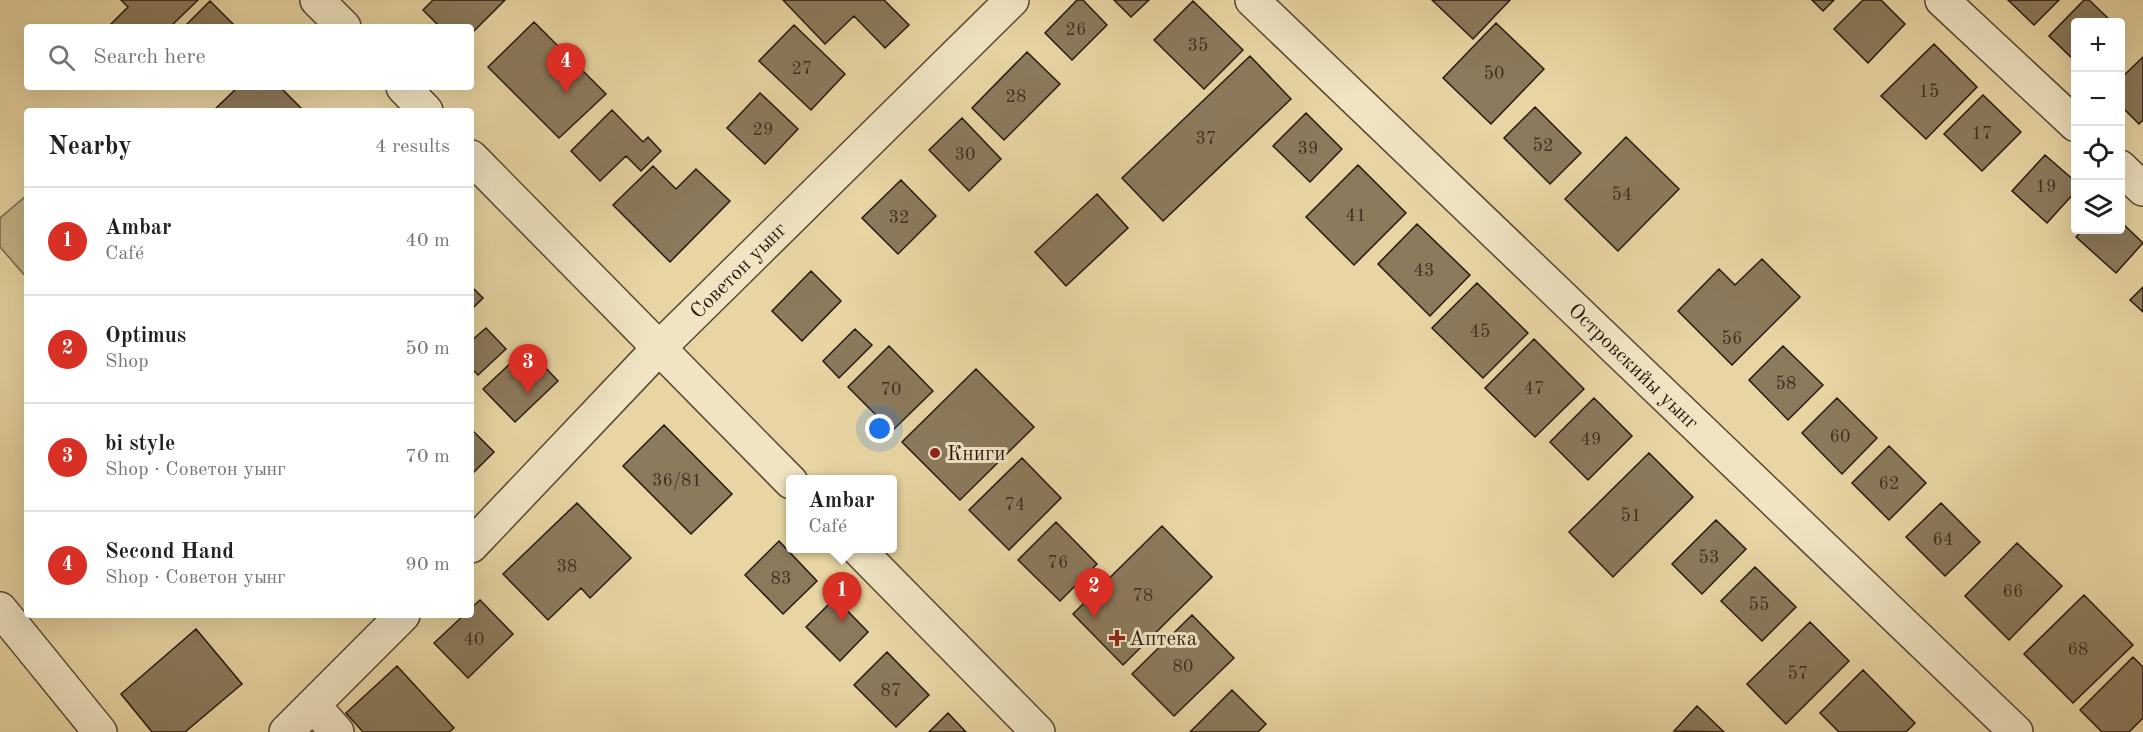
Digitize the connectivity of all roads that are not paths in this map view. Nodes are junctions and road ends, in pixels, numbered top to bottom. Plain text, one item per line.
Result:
1 (317, 0) edge
2 (1012, 0) edge
3 (1252, 0) edge
4 (1941, 0) edge
5 (341, 24) edge
6 (406, 90) edge
7 (423, 108) edge
8 (2071, 120) edge
9 (474, 160) edge
10 (2125, 171) edge
11 (2143, 189) edge
12 (659, 348) junction
13 (786, 477) edge
14 (474, 543) edge
15 (861, 553) edge
16 (0, 609) edge
17 (400, 618) edge
18 (313, 705) junction
19 (100, 732) edge
20 (286, 732) edge
21 (337, 732) edge
22 (1038, 732) edge
23 (2016, 732) edge

1 - 5 street
2 - 12 street, Советон уынг
3 - 23 street, Островскийы уынг
4 - 8 street
6 - 7 street
9 - 12 street
10 - 11 street
12 - 13 street
12 - 14 street, Советон уынг
15 - 22 street
16 - 19 street
17 - 18 street
18 - 20 street
18 - 21 street

